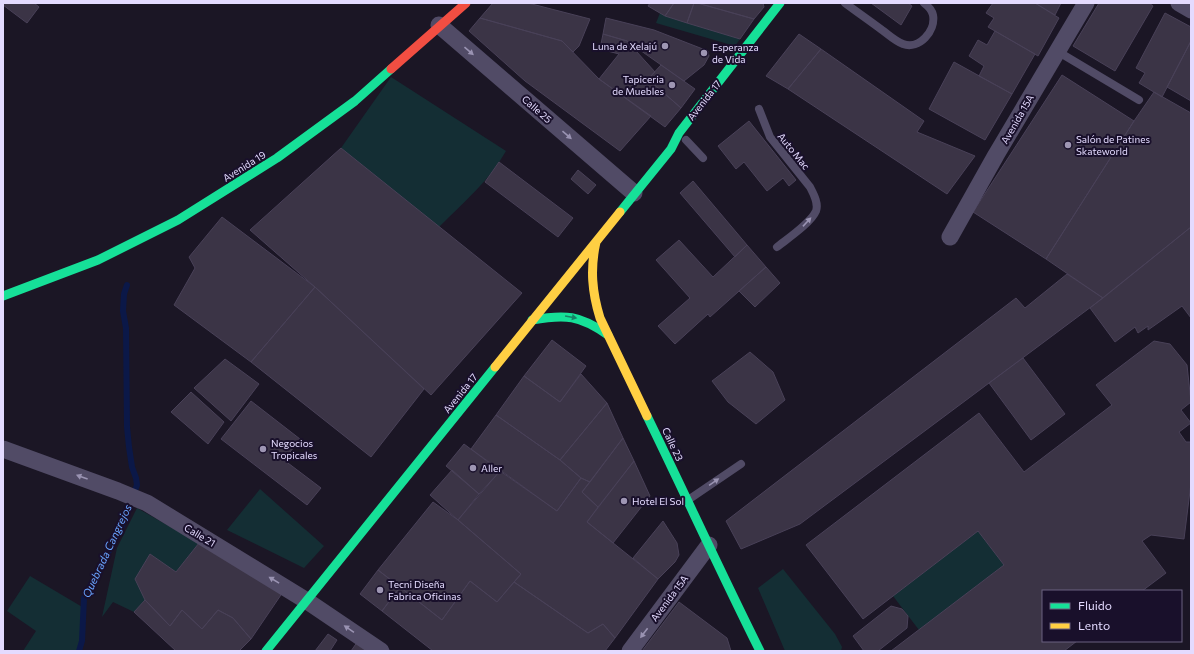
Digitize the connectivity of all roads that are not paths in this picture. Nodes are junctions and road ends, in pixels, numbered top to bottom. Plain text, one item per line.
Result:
1 (466, 3) edge
2 (845, 3) edge
3 (924, 3) edge
4 (1086, 3) edge
5 (1179, 3) edge
6 (776, 4) edge
7 (1191, 10) edge
8 (439, 25) junction
9 (1057, 51) junction
10 (1138, 100) dead end
11 (759, 109) dead end
12 (689, 137) joint
13 (671, 149) junction
14 (703, 158) dead end
15 (634, 193) junction
16 (950, 237) dead end
17 (596, 241) junction
18 (777, 247) dead end
19 (3, 296) edge
20 (532, 320) junction
21 (608, 335) junction
22 (3, 449) edge
23 (741, 464) dead end
24 (688, 501) junction
25 (709, 546) junction
26 (307, 601) junction
27 (266, 651) edge
28 (381, 651) edge
29 (630, 651) edge
30 (760, 651) edge

1 - 8 main road, Avenida 19
2 - 3 lane
4 - 9 street, Avenida 15A
5 - 7 street
6 - 13 main road, Avenida 17
8 -> 15 street, Calle 25
8 - 19 main road, Avenida 19
9 - 10 lane
9 - 16 street, Avenida 15A
18 -> 11 lane, Auto Mac
12 - 13 main road, Avenida 17
12 - 14 lane
13 - 15 main road, Avenida 17
15 - 17 main road, Avenida 17
17 - 20 main road, Avenida 17
17 - 21 main road, Calle 23
20 -> 21 main road
20 - 26 main road, Avenida 17
21 - 24 main road, Calle 23
26 -> 22 street, Calle 21
24 -> 23 lane
24 - 25 main road, Calle 23
25 -> 29 street, Avenida 15A
25 - 30 main road, Calle 23
26 - 27 main road, Avenida 17
28 -> 26 street, Calle 21

